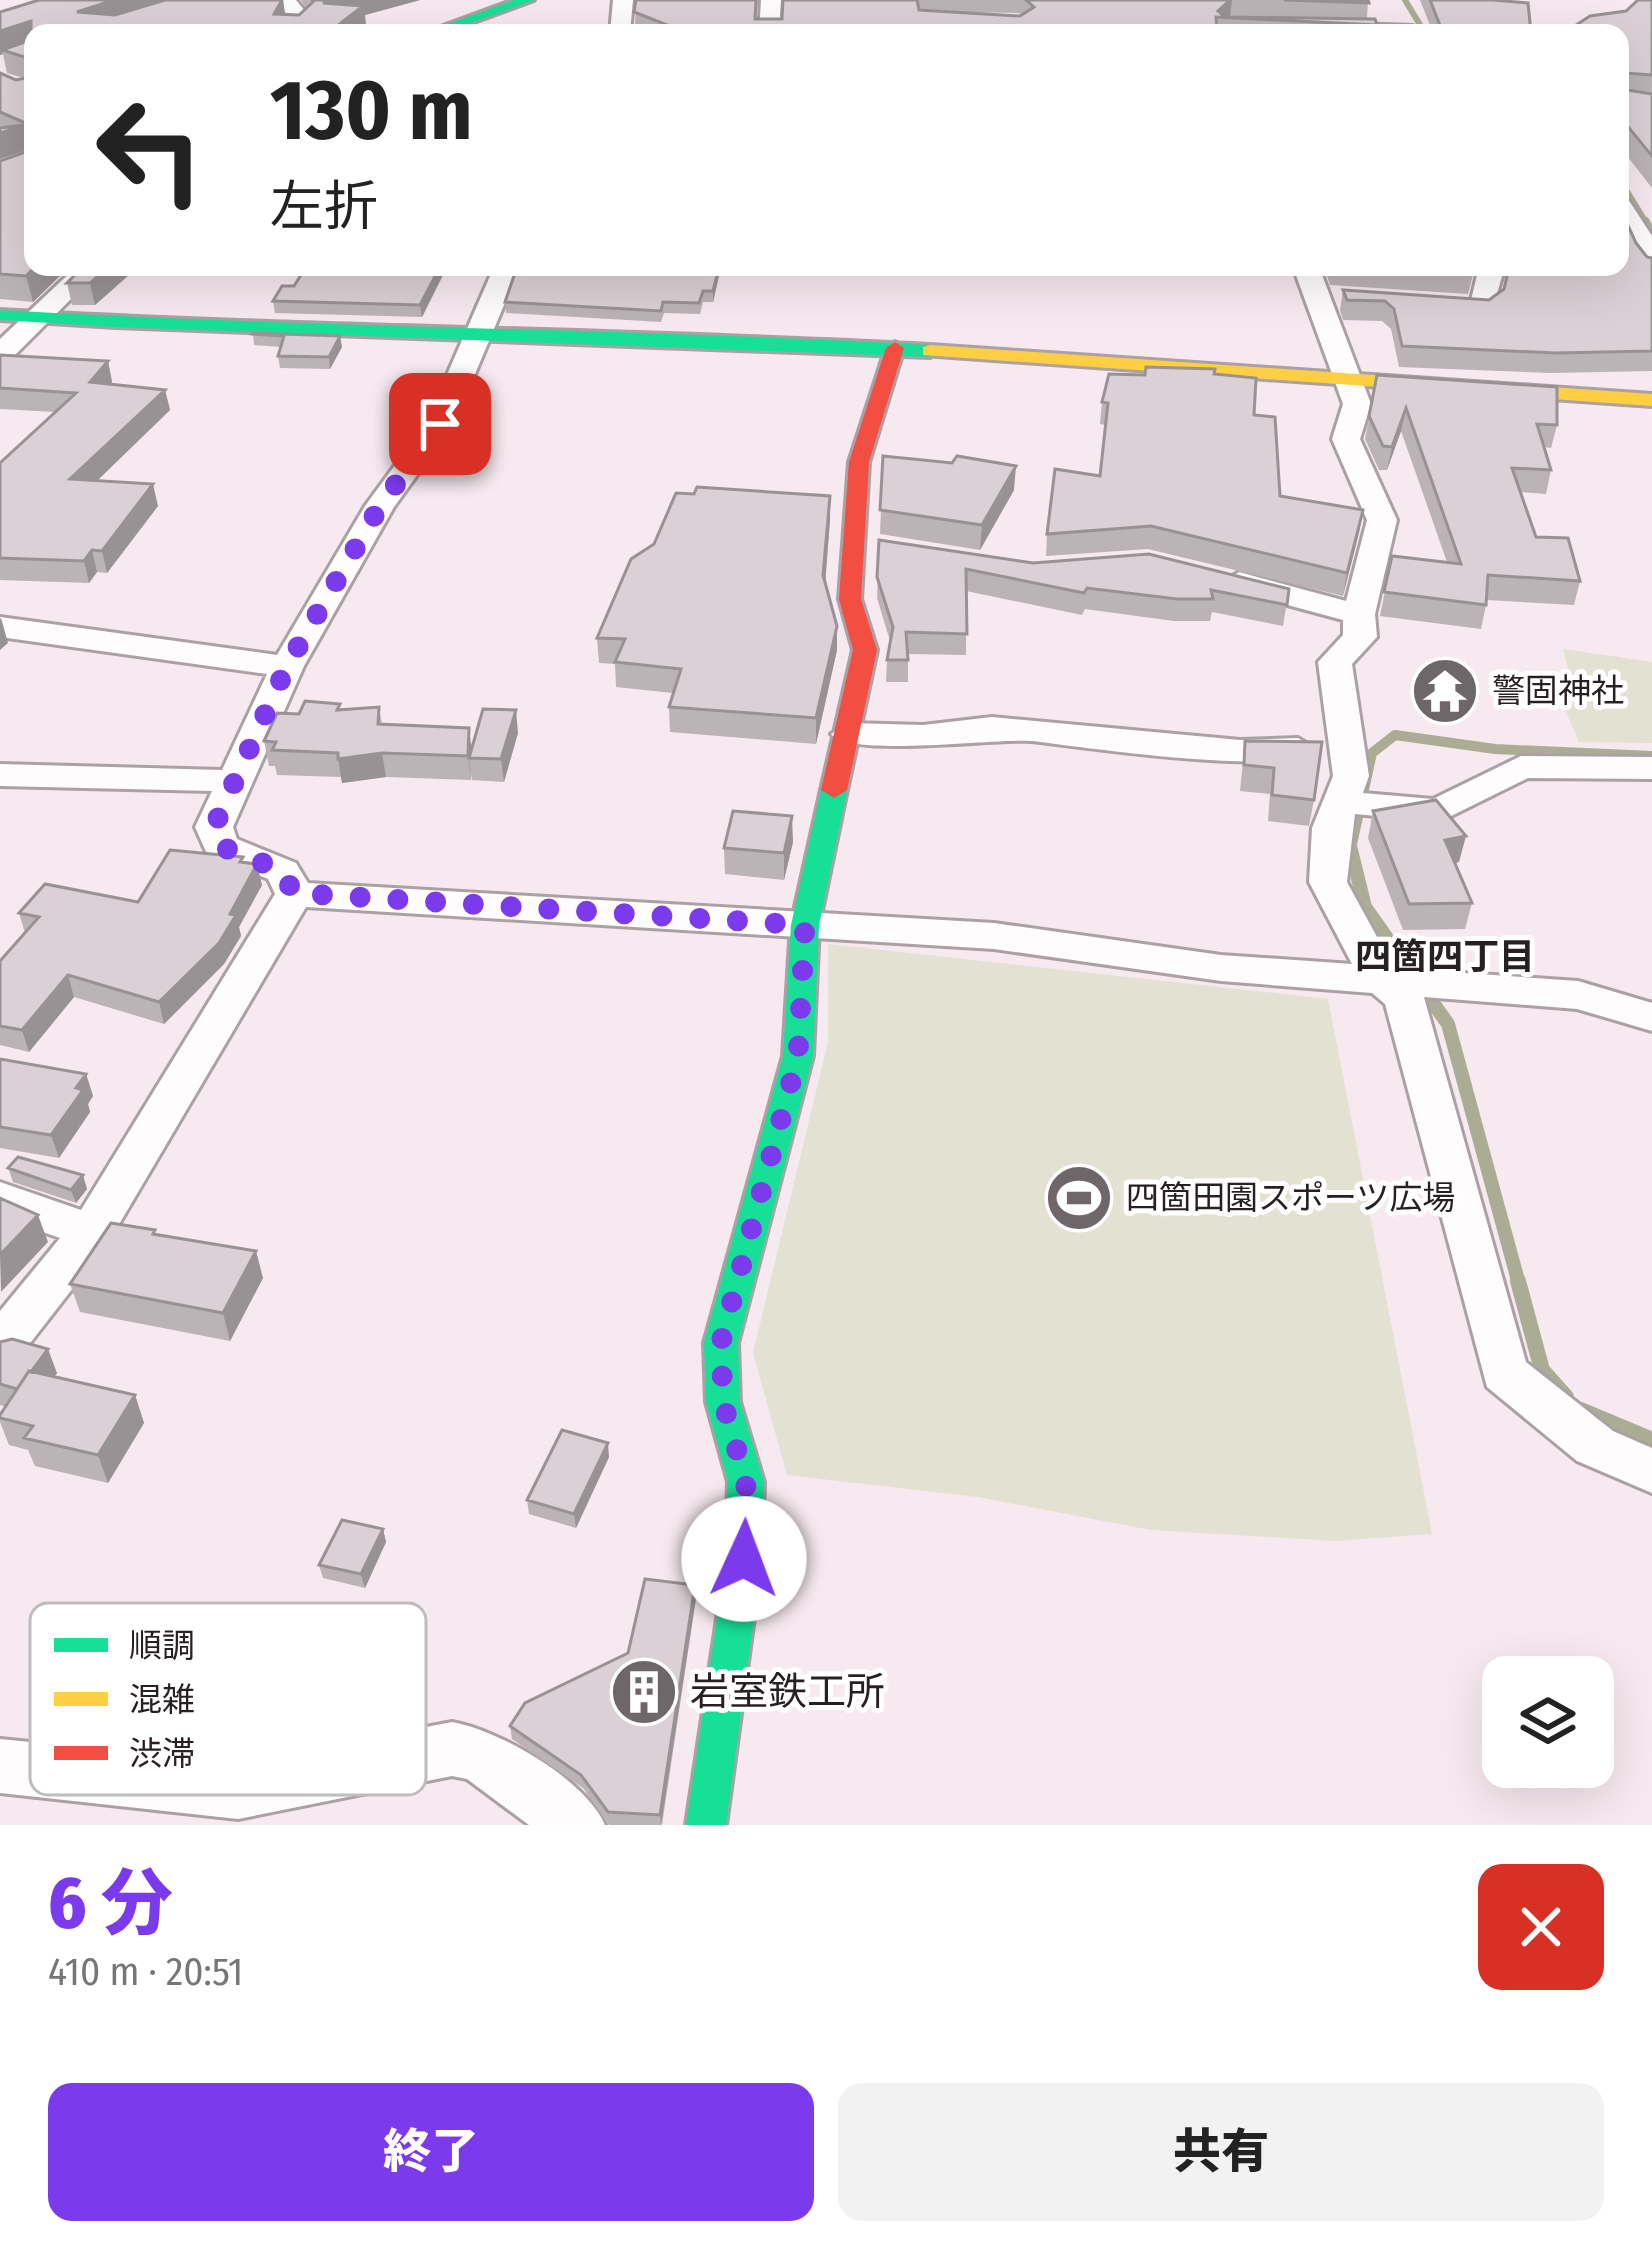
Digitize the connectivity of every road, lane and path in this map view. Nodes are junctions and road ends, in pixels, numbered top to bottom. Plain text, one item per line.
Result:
1 (286, 0) edge
2 (527, 0) edge
3 (1396, 13) dead end
4 (300, 24) edge
5 (456, 24) edge
6 (1406, 24) edge
7 (1629, 225) edge
8 (1652, 255) edge
9 (80, 276) edge
10 (503, 276) edge
11 (1490, 276) edge
12 (1322, 287) edge
13 (1412, 303) edge
14 (0, 315) edge
15 (34, 317) junction
16 (481, 331) junction
17 (895, 348) junction
18 (0, 354) edge
19 (1347, 380) junction
20 (1652, 400) edge
21 (1202, 573) edge
22 (1359, 614) junction
23 (0, 627) edge
24 (287, 666) junction
25 (849, 734) junction
26 (1345, 747) junction
27 (1652, 768) edge
28 (0, 775) edge
29 (236, 781) junction
30 (1343, 802) junction
31 (293, 893) junction
32 (805, 925) junction
33 (1389, 978) junction
34 (1652, 1017) edge
35 (0, 1199) edge
36 (92, 1231) junction
37 (0, 1346) edge
38 (1652, 1472) edge
39 (426, 1754) edge
40 (0, 1766) edge
41 (30, 1769) edge
42 (576, 1825) edge
43 (706, 1825) edge

1 - 4 street
2 - 5 street
3 - 6 street
7 - 8 street
9 - 15 street
10 - 16 street
11 - 13 street
12 - 19 street
14 - 15 street
15 - 16 street
15 - 18 street
16 - 17 street
16 - 24 street
17 - 19 street
17 - 25 street
19 - 20 street
19 - 22 street
21 - 22 street
22 - 26 street
23 - 24 street
24 - 29 street
25 - 26 street
25 - 32 street
26 - 30 street
27 - 30 street
28 - 29 street
29 - 31 street
30 - 33 street
31 - 32 street
31 - 36 street
32 - 33 street
32 - 43 street
33 - 34 street
33 - 38 street
35 - 36 street
36 - 37 street
39 - 42 street
40 - 41 street

